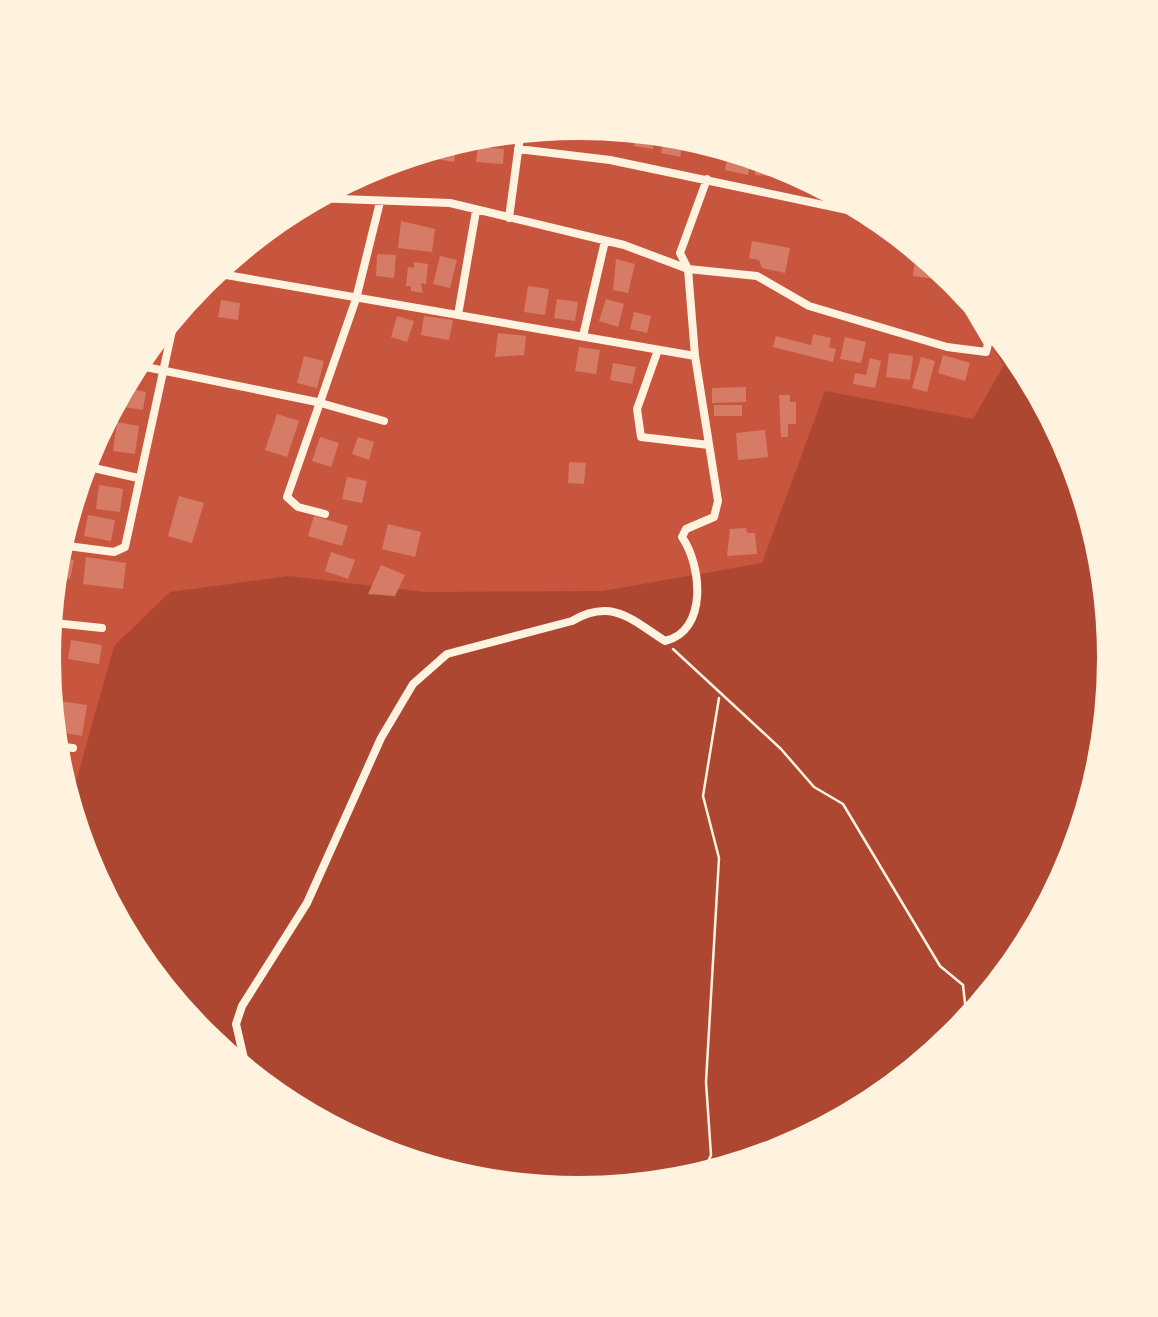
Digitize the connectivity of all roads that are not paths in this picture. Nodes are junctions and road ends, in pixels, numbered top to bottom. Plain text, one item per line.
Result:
1 (520, 138) edge
2 (518, 150) junction
3 (707, 179) junction
4 (330, 198) edge
5 (380, 202) junction
6 (850, 210) edge
7 (476, 212) junction
8 (508, 218) junction
9 (606, 241) junction
10 (688, 269) junction
11 (223, 275) edge
12 (356, 298) junction
13 (967, 307) edge
14 (458, 315) junction
15 (172, 329) edge
16 (583, 336) junction
17 (658, 350) junction
18 (695, 356) junction
19 (143, 366) edge
20 (162, 370) junction
21 (316, 402) junction
22 (384, 422) dead end
23 (709, 445) junction
24 (91, 467) edge
25 (138, 478) junction
26 (325, 514) dead end
27 (67, 546) edge
28 (56, 623) edge
29 (102, 628) dead end
30 (62, 747) edge
31 (73, 748) dead end
32 (245, 1061) edge

1 - 2 street
2 - 3 street
2 - 8 street
3 - 6 street
3 - 10 street
4 - 5 street
5 - 7 street
5 - 12 street
7 - 8 street
7 - 14 street
8 - 9 street
9 - 10 street
9 - 16 street
10 - 13 street
10 - 18 street
11 - 12 street
12 - 14 street
12 - 21 street
14 - 16 street
15 - 20 street
16 - 17 street
17 - 18 street
17 - 23 street
18 - 23 street
19 - 20 street
20 - 21 street
20 - 25 street
21 - 22 street
21 - 26 street
23 - 32 street
24 - 25 street
25 - 27 street
28 - 29 street
30 - 31 street

